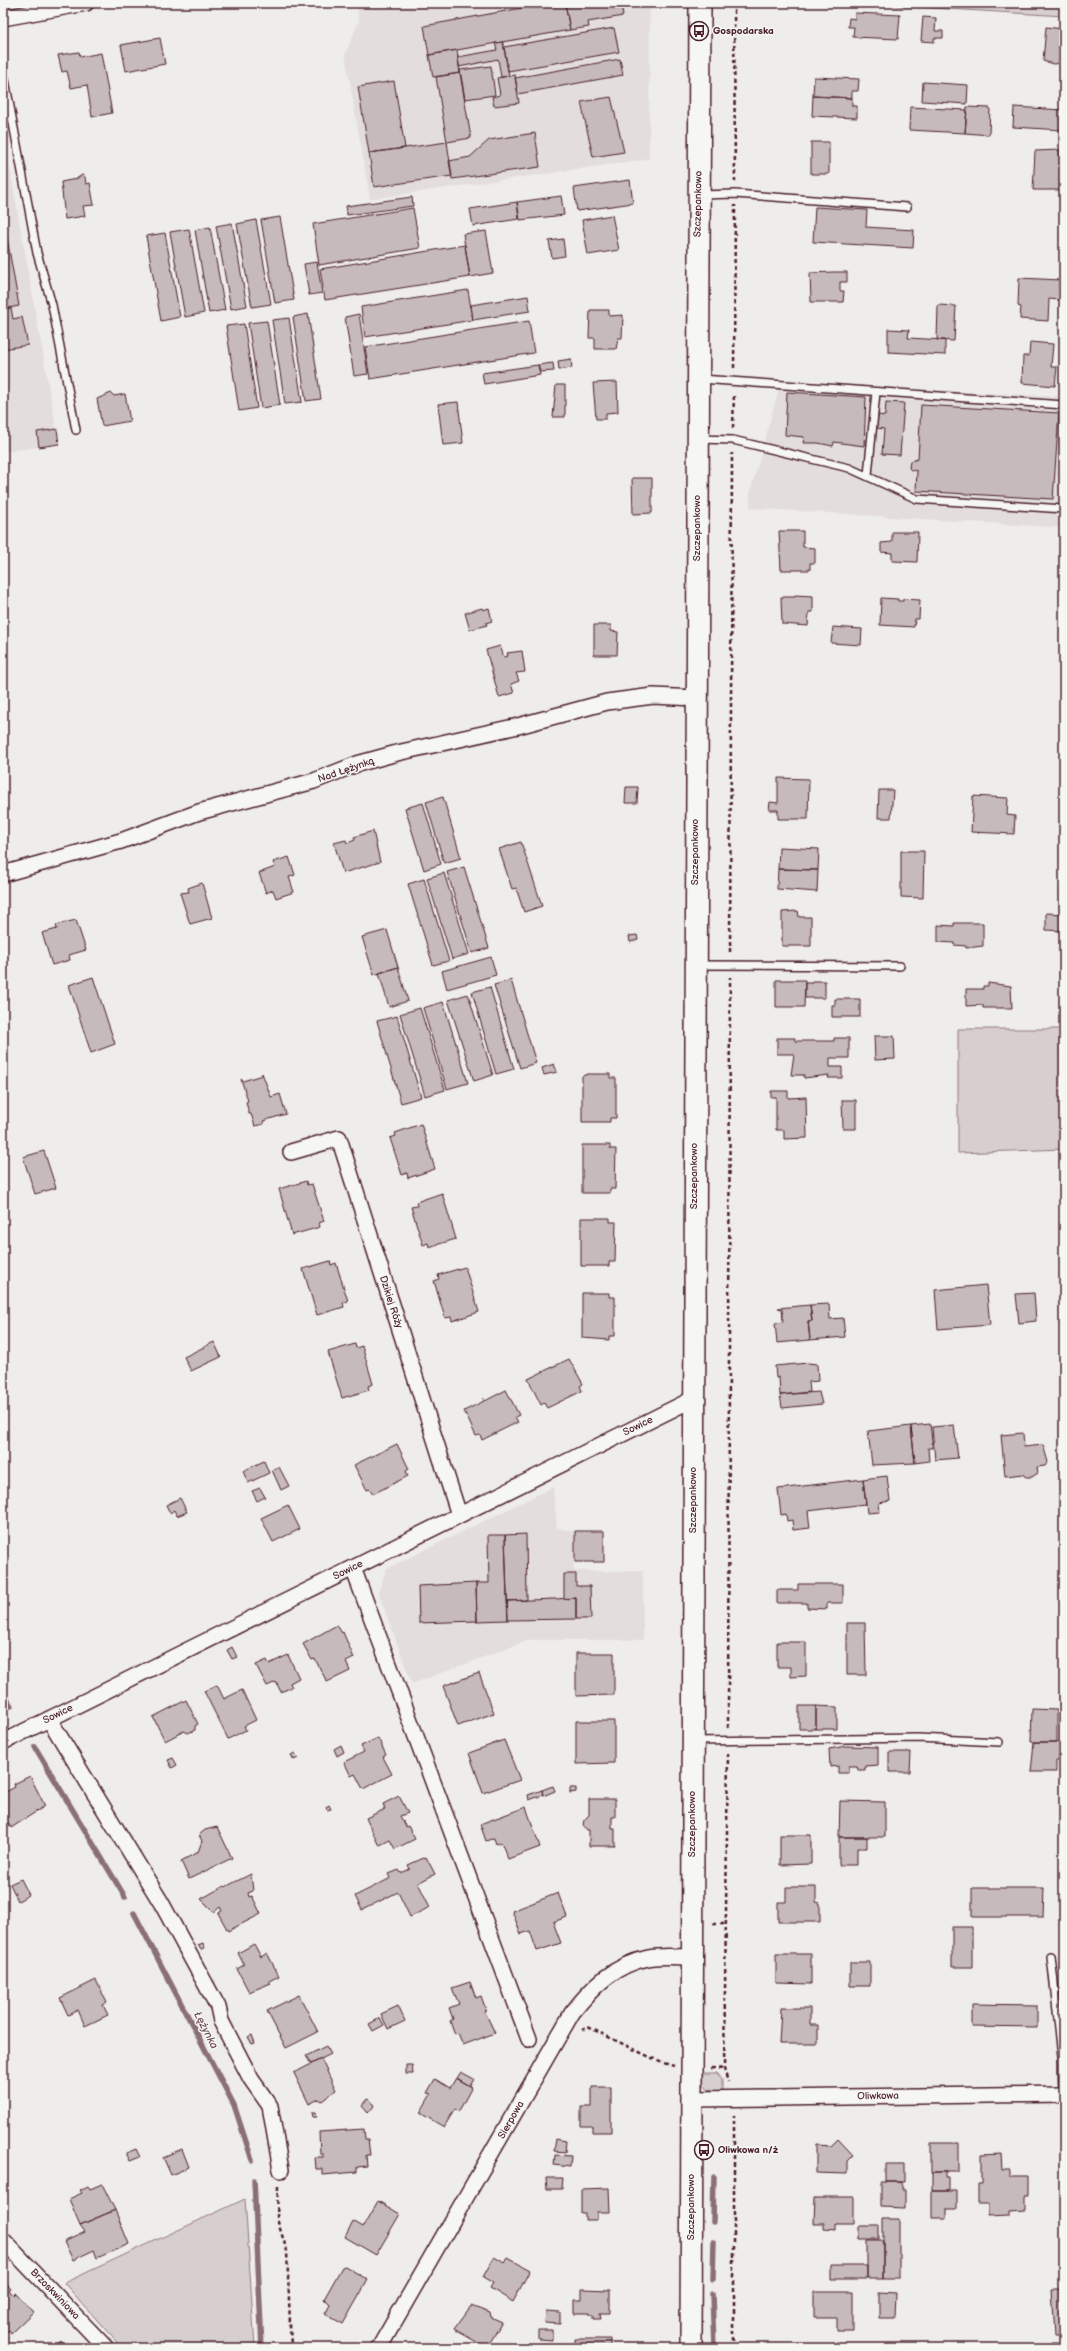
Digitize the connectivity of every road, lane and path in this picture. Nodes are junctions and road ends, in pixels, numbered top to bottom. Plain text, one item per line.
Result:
1 (86, 3) edge
2 (700, 3) edge
3 (734, 3) edge
4 (3, 18) edge
5 (3, 69) edge
6 (735, 194) junction
7 (698, 195) junction
8 (907, 207) dead end
9 (697, 379) junction
10 (734, 382) junction
11 (876, 392) junction
12 (1064, 405) edge
13 (76, 430) dead end
14 (697, 439) junction
15 (733, 440) junction
16 (868, 475) junction
17 (1064, 509) edge
18 (696, 698) junction
19 (3, 874) edge
20 (695, 965) junction
21 (730, 966) junction
22 (900, 966) dead end
23 (290, 1152) dead end
24 (693, 1399) junction
25 (459, 1516) junction
26 (353, 1568) junction
27 (49, 1719) junction
28 (728, 1740) junction
29 (692, 1741) junction
30 (3, 1742) edge
31 (999, 1742) dead end
32 (1051, 1956) dead end
33 (692, 1957) junction
34 (575, 2034) dead end
35 (529, 2039) dead end
36 (681, 2068) dead end
37 (730, 2090) dead end
38 (1064, 2094) edge
39 (692, 2099) junction
40 (734, 2109) dead end
41 (282, 2170) joint
42 (3, 2240) edge
43 (106, 2348) edge
44 (291, 2348) edge
45 (379, 2348) edge
46 (691, 2348) edge
47 (734, 2348) edge

1 - 4 street
2 - 7 street, Szczepankowo
3 - 6 path
5 - 13 lane
6 - 7 lane
6 - 8 lane
6 - 10 path
7 - 9 street, Szczepankowo
9 - 10 lane
9 - 14 street, Szczepankowo
10 - 11 lane
10 - 15 path
11 - 12 lane
11 - 16 lane
14 - 15 lane
14 - 18 street, Szczepankowo
15 - 16 lane
15 - 21 path
16 - 17 lane
18 - 19 street, Nad Łężynką
18 - 20 street, Szczepankowo
20 - 21 lane
20 - 24 street, Szczepankowo
21 - 22 lane
21 - 28 path
23 - 25 street, Dzikiej Róży
24 - 25 street, Sowice
24 - 29 street, Szczepankowo
25 - 26 street, Sowice
26 - 27 street, Sowice
26 - 35 street
27 - 30 street, Sowice
27 - 41 street
28 - 29 lane
28 - 31 lane
28 - 37 path
29 - 33 street, Szczepankowo
32 - 38 lane
33 - 39 street, Szczepankowo
33 - 45 street, Sierpowa
34 - 36 path
38 - 39 street, Oliwkowa
39 - 46 street, Szczepankowo
40 - 47 path
41 - 44 path
42 - 43 street, Brzoskwiniowa

